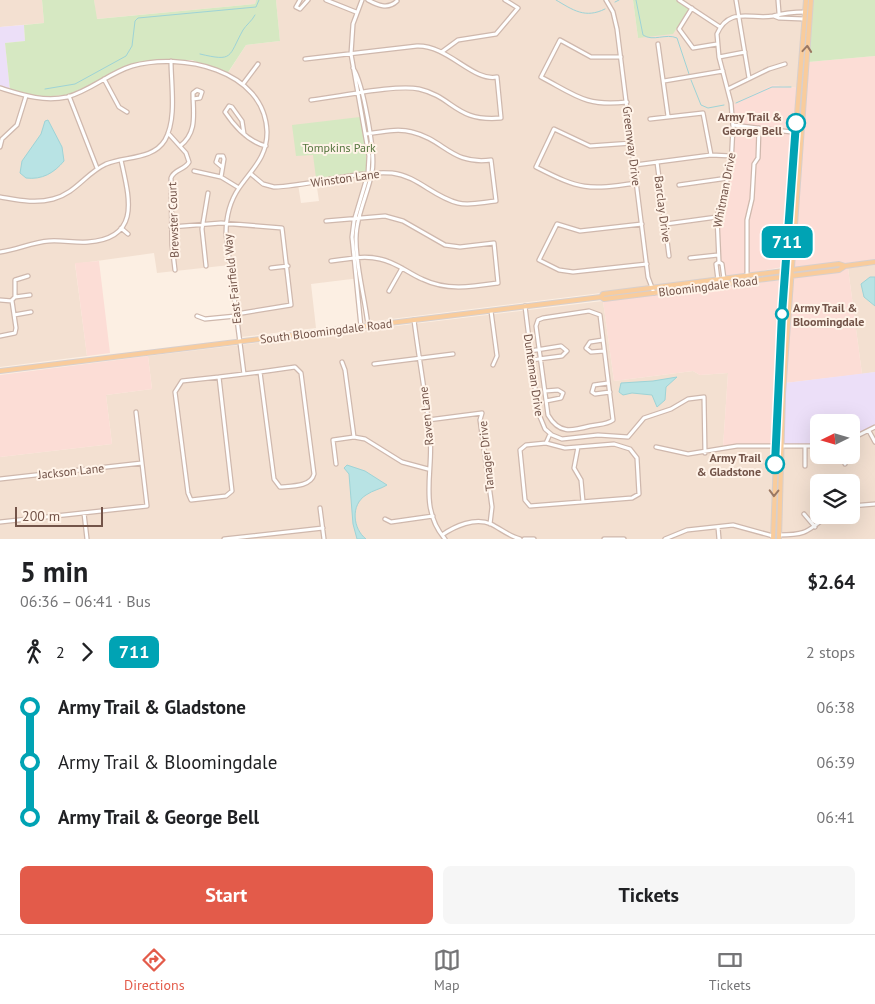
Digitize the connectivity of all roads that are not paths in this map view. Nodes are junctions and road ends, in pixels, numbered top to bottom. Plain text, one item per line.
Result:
1 (300, 0) edge
2 (308, 0) edge
3 (326, 0) edge
4 (362, 0) edge
5 (368, 0) edge
6 (506, 0) edge
7 (606, 0) edge
8 (679, 0) edge
9 (736, 0) edge
10 (778, 0) edge
11 (806, 0) edge
12 (811, 0) edge
13 (397, 1) dead end
14 (692, 8) junction
15 (356, 12) junction
16 (805, 12) junction
17 (779, 13) junction
18 (738, 16) junction
19 (773, 16) junction
20 (804, 19) junction
21 (720, 27) junction
22 (658, 44) dead end
23 (717, 44) junction
24 (443, 51) junction
25 (745, 52) junction
26 (351, 54) junction
27 (621, 57) junction
28 (720, 58) junction
29 (306, 59) dead end
30 (171, 61) junction
31 (258, 64) dead end
32 (785, 64) dead end
33 (723, 71) junction
34 (749, 78) junction
35 (104, 79) junction
36 (664, 81) junction
37 (243, 84) junction
38 (0, 88) edge
39 (728, 89) junction
40 (359, 94) junction
41 (26, 96) junction
42 (69, 96) junction
43 (193, 99) dead end
44 (311, 100) dead end
45 (627, 102) junction
46 (127, 112) dead end
47 (668, 116) junction
48 (650, 119) dead end
49 (733, 125) junction
50 (760, 128) junction
51 (795, 132) junction
52 (168, 133) junction
53 (800, 133) junction
54 (244, 134) junction
55 (368, 134) junction
56 (1, 138) edge
57 (632, 143) junction
58 (180, 146) junction
59 (266, 146) junction
60 (0, 147) edge
61 (711, 155) junction
62 (732, 156) junction
63 (121, 160) junction
64 (657, 162) junction
65 (635, 165) junction
66 (222, 167) dead end
67 (97, 168) junction
68 (194, 171) dead end
69 (251, 174) junction
70 (370, 174) junction
71 (221, 177) junction
72 (728, 178) junction
73 (637, 183) junction
74 (679, 185) dead end
75 (239, 188) junction
76 (208, 193) dead end
77 (0, 197) edge
78 (357, 217) junction
79 (717, 217) junction
80 (326, 221) dead end
81 (203, 224) junction
82 (226, 224) junction
83 (642, 224) junction
84 (665, 224) junction
85 (171, 226) junction
86 (121, 228) junction
87 (128, 234) dead end
88 (0, 252) edge
89 (718, 255) junction
90 (669, 256) dead end
91 (356, 258) junction
92 (690, 258) dead end
93 (330, 261) dead end
94 (719, 262) junction
95 (875, 262) edge
96 (648, 264) junction
97 (206, 266) dead end
98 (288, 266) junction
99 (845, 266) junction
100 (271, 268) dead end
101 (402, 268) junction
102 (175, 270) dead end
103 (792, 270) junction
104 (785, 271) junction
105 (28, 276) dead end
106 (747, 276) junction
107 (791, 276) junction
108 (784, 277) junction
109 (724, 279) junction
110 (718, 280) junction
111 (652, 288) junction
112 (389, 292) dead end
113 (654, 293) junction
114 (30, 295) dead end
115 (15, 297) junction
116 (601, 297) junction
117 (0, 300) edge
118 (11, 300) junction
119 (525, 306) junction
120 (491, 310) junction
121 (31, 312) dead end
122 (14, 315) junction
123 (236, 315) junction
124 (198, 316) dead end
125 (414, 320) junction
126 (368, 326) junction
127 (361, 327) junction
128 (0, 336) edge
129 (603, 340) junction
130 (239, 342) junction
131 (539, 350) junction
132 (530, 351) junction
133 (604, 351) junction
134 (454, 354) dead end
135 (419, 358) junction
136 (540, 359) junction
137 (531, 360) junction
138 (342, 362) dead end
139 (374, 364) dead end
140 (493, 365) dead end
141 (0, 371) edge
142 (260, 372) junction
143 (244, 374) junction
144 (219, 377) junction
145 (608, 383) junction
146 (545, 391) junction
147 (610, 392) junction
148 (546, 401) junction
149 (136, 412) dead end
150 (428, 420) junction
151 (583, 428) junction
152 (875, 428) edge
153 (869, 431) junction
154 (550, 434) junction
155 (617, 435) junction
156 (860, 435) edge
157 (354, 437) junction
158 (585, 437) junction
159 (875, 442) edge
160 (546, 443) junction
161 (614, 444) junction
162 (578, 447) junction
163 (656, 447) dead end
164 (776, 447) junction
165 (781, 447) junction
166 (805, 447) junction
167 (810, 447) edge
168 (705, 453) junction
169 (142, 464) junction
170 (336, 464) dead end
171 (805, 466) dead end
172 (428, 469) junction
173 (0, 479) edge
174 (583, 502) junction
175 (875, 504) edge
176 (860, 505) edge
177 (320, 508) dead end
178 (84, 513) junction
179 (804, 514) dead end
180 (432, 516) junction
181 (385, 519) dead end
182 (0, 522) edge
183 (490, 524) junction
184 (818, 524) edge
185 (718, 526) junction
186 (815, 526) junction
187 (322, 528) junction
188 (442, 535) junction
189 (773, 537) edge
190 (779, 537) edge
191 (800, 537) edge
192 (87, 539) edge
193 (224, 539) edge
194 (324, 539) edge
195 (446, 539) edge
196 (520, 539) edge
197 (524, 539) edge
198 (534, 539) edge
199 (604, 539) edge
200 (624, 539) edge
201 (665, 539) edge
202 (719, 539) edge

1 - 2 street
3 - 15 street
4 - 15 street
5 - 13 street
6 - 24 street
7 - 27 street, Greenway Drive
8 - 14 street
9 - 18 street
10 - 17 street
11 - 16 main road
53 -> 12 main road
14 - 21 street
14 - 23 street
15 - 26 street
16 - 17 street
16 - 20 main road
17 - 19 street
18 - 19 street
18 - 21 street
18 - 25 street
19 - 20 street
20 - 51 main road
21 - 23 street, Whitman Drive
22 - 36 street
23 - 28 street, Whitman Drive
24 - 26 street
24 - 40 street
25 - 28 street
25 - 34 street
26 - 29 street
26 - 40 street
27 - 45 street, Greenway Drive
27 - 45 street
28 - 33 street, Whitman Drive
30 - 35 street
30 - 37 street
30 - 52 street
31 - 37 street
32 - 34 street
33 - 36 street
33 - 39 street, Whitman Drive
34 - 39 street
35 - 42 street
35 - 46 street
36 - 47 street
37 - 59 street, East Fairfield Way
38 - 41 street
39 - 49 street, Whitman Drive
40 - 44 street
40 - 55 street
41 - 42 street
41 - 56 street
42 - 67 street
43 - 58 street
45 - 57 street, Greenway Drive
47 - 48 street
47 - 61 street
49 - 50 street
49 - 62 street, Whitman Drive
50 - 51 street
50 - 106 street
51 - 53 street
51 - 104 main road
52 - 58 street
52 - 63 street
53 - 103 main road
54 - 54 street
54 - 59 street
55 - 70 street
55 - 70 street, Winston Lane
56 - 60 street
57 - 65 street, Greenway Drive
57 - 73 street
58 - 85 street, Brewster Court
59 - 69 street, East Fairfield Way
61 - 62 street
61 - 64 street
62 - 72 street, Whitman Drive
63 - 67 street
63 - 86 street
64 - 65 street
64 - 84 street, Barclay Drive
65 - 73 street, Greenway Drive
66 - 71 street
67 - 77 street
68 - 71 street
69 - 70 street, Winston Lane
69 - 75 street, East Fairfield Way
70 - 78 street
71 - 75 street
72 - 74 street
72 - 79 street, Whitman Drive
73 - 83 street, Greenway Drive
75 - 82 street, East Fairfield Way
76 - 81 street
78 - 80 street
78 - 91 street
78 - 101 street
79 - 84 street
79 - 89 street, Whitman Drive
81 - 82 street
81 - 85 street
81 - 97 street
82 - 98 street
82 - 123 street, East Fairfield Way
83 - 96 street, Greenway Drive
83 - 96 street
84 - 90 street, Barclay Drive
85 - 102 street, Brewster Court
86 - 87 street
86 - 88 street
89 - 92 street
89 - 94 street, Whitman Drive
91 - 93 street
91 - 101 street
91 - 126 street
91 - 127 street
94 - 109 street, Whitman Drive
94 - 110 street, Whitman Drive
95 - 99 main road, Bloomingdale Road
96 - 111 street, Greenway Drive
98 - 100 street
98 - 123 street
99 - 103 main road, Bloomingdale Road
99 - 107 main road, Bloomingdale Road
101 - 112 street
103 - 104 main road, Bloomingdale Road
103 - 107 main road
104 - 106 main road, Bloomingdale Road
104 - 108 main road
105 - 115 street
106 - 109 main road, Bloomingdale Road
107 - 108 main road, Bloomingdale Road
107 - 165 main road
108 - 113 main road, Bloomingdale Road
108 - 164 main road
109 - 110 main road, Bloomingdale Road
110 - 111 main road, Bloomingdale Road
111 - 113 street, Greenway Drive
111 - 116 main road, South Bloomingdale Road
113 - 116 main road, Bloomingdale Road
114 - 115 street
115 - 118 street
116 - 119 main road, South Bloomingdale Road
117 - 118 street
118 - 122 street
119 - 120 main road, South Bloomingdale Road
119 - 132 street, Dunteman Drive
120 - 125 main road, South Bloomingdale Road
120 - 140 street
121 - 122 street
122 - 128 street
123 - 124 street
123 - 130 street, East Fairfield Way
125 - 126 main road, South Bloomingdale Road
125 - 135 street, Raven Lane
126 - 127 main road, South Bloomingdale Road
127 - 130 main road, South Bloomingdale Road
129 - 131 street
129 - 133 street
129 - 133 street
130 - 141 main road, South Bloomingdale Road
130 - 143 street, East Fairfield Way
131 - 132 street
131 - 136 street
131 - 136 street
132 - 137 street, Dunteman Drive
133 - 145 street
134 - 135 street
135 - 139 street
135 - 150 street, Raven Lane
136 - 137 street
136 - 146 street
137 - 154 street, Dunteman Drive
138 - 157 street
142 - 142 street
142 - 143 street
143 - 144 street
144 - 144 street
145 - 147 street
145 - 147 street
146 - 148 street
146 - 148 street
147 - 151 street
148 - 151 street
149 - 169 street
150 - 172 street, Raven Lane
150 - 183 street, Tanager Drive
151 - 158 street
152 - 153 street
153 - 156 street
153 - 159 street
154 - 158 street, Dunteman Drive
154 - 160 street
155 - 158 street, Dunteman Drive
155 - 161 street
155 - 168 street, Dunteman Drive
157 - 170 street
157 - 172 street
160 - 162 street
160 - 174 street
161 - 162 street
161 - 174 street
162 - 174 street
163 - 168 street
164 - 165 street
164 - 168 street
164 -> 189 main road
165 - 166 street
165 - 190 main road
166 - 167 street
166 - 171 street
169 - 173 street, Jackson Lane
169 - 178 street
172 - 180 street, Raven Lane
175 - 176 street
177 - 187 street
178 - 182 street
178 - 192 street
179 - 186 street
180 - 181 street
180 - 188 street, Raven Lane
183 - 188 street
183 - 196 street
184 - 186 street
185 - 189 street
185 - 201 street
185 - 202 street
186 - 191 street
187 - 193 street
187 - 194 street
188 - 195 street, Raven Lane
190 - 191 street
197 - 198 street
199 - 200 street

